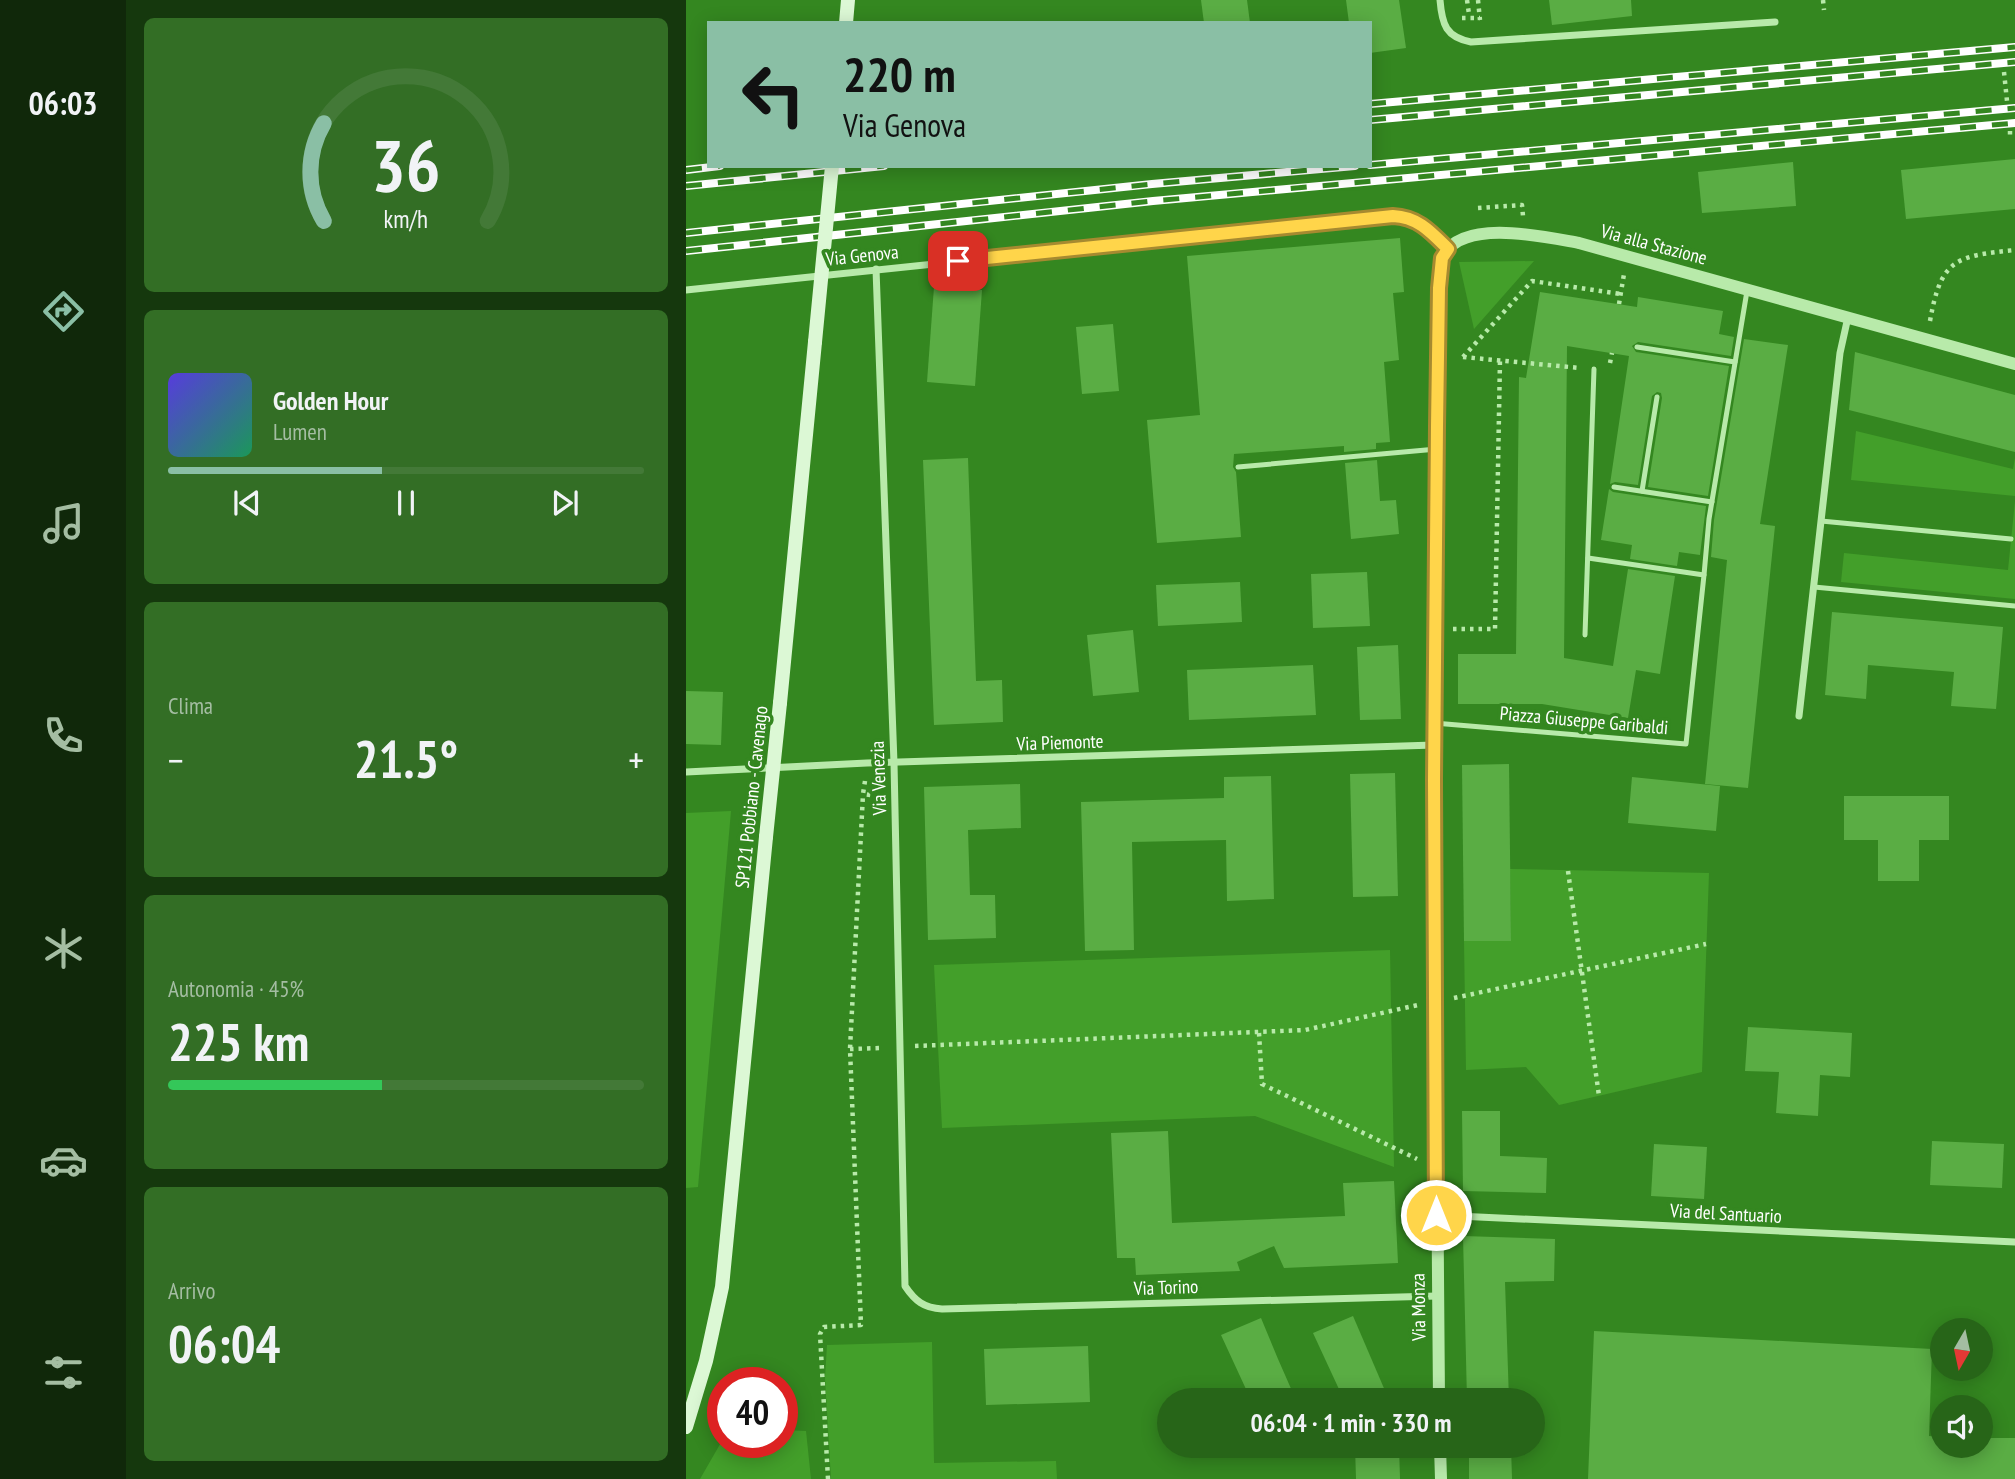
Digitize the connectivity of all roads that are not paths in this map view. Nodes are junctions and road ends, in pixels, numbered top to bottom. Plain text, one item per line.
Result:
1 (848, 0) edge
2 (1440, 0) edge
3 (846, 21) edge
4 (1775, 22) dead end
5 (832, 168) edge
6 (1448, 249) junction
7 (876, 269) junction
8 (1747, 289) junction
9 (686, 290) edge
10 (1849, 317) junction
11 (1637, 347) dead end
12 (1735, 362) junction
13 (2015, 364) edge
14 (1594, 369) road end
15 (1657, 397) dead end
16 (1437, 449) junction
17 (1238, 467) dead end
18 (1614, 487) dead end
19 (1642, 491) junction
20 (1712, 502) junction
21 (1821, 521) junction
22 (2011, 539) dead end
23 (1588, 558) junction
24 (1704, 575) junction
25 (1814, 587) junction
26 (2015, 606) edge
27 (1585, 635) dead end
28 (1799, 716) dead end
29 (1434, 723) junction
30 (1434, 745) junction
31 (894, 763) junction
32 (686, 772) edge
33 (1436, 1215) junction
34 (2015, 1242) edge
35 (905, 1286) joint
36 (1437, 1296) junction
37 (1439, 1388) edge
38 (686, 1427) edge
39 (1440, 1458) edge
40 (1441, 1479) edge

1 - 3 main road
2 - 4 street
5 - 38 main road, SP121 Pobbiano - Cavenago, bridge
6 - 7 street, Via Genova
6 - 8 street, Via alla Stazione
6 - 16 street, Via Monza
7 - 9 street, Via Genova
7 - 31 street, Via Venezia
8 - 10 street, Via alla Stazione
8 - 12 lane, Piazza Giuseppe Garibaldi
10 - 13 street, Via alla Stazione
10 - 21 street
11 - 12 lane
12 - 20 lane, Piazza Giuseppe Garibaldi
14 - 23 lane
15 - 19 lane
16 - 17 lane
16 - 29 street, Via Monza
18 - 19 lane
19 - 20 lane
20 - 24 lane, Piazza Giuseppe Garibaldi
21 - 22 lane
21 - 25 street
23 - 24 lane
23 - 27 lane
24 - 29 lane, Piazza Giuseppe Garibaldi
25 - 26 lane
25 - 28 street
29 - 30 street, Via Monza
30 - 31 street, Via Piemonte
30 - 33 street, Via Monza
31 - 32 street, Via Piemonte
31 - 35 street, Via Venezia
33 - 34 street, Via del Santuario
33 - 36 street, Via Monza
35 - 36 street, Via Torino
36 - 37 street, Via Monza
39 - 40 street

